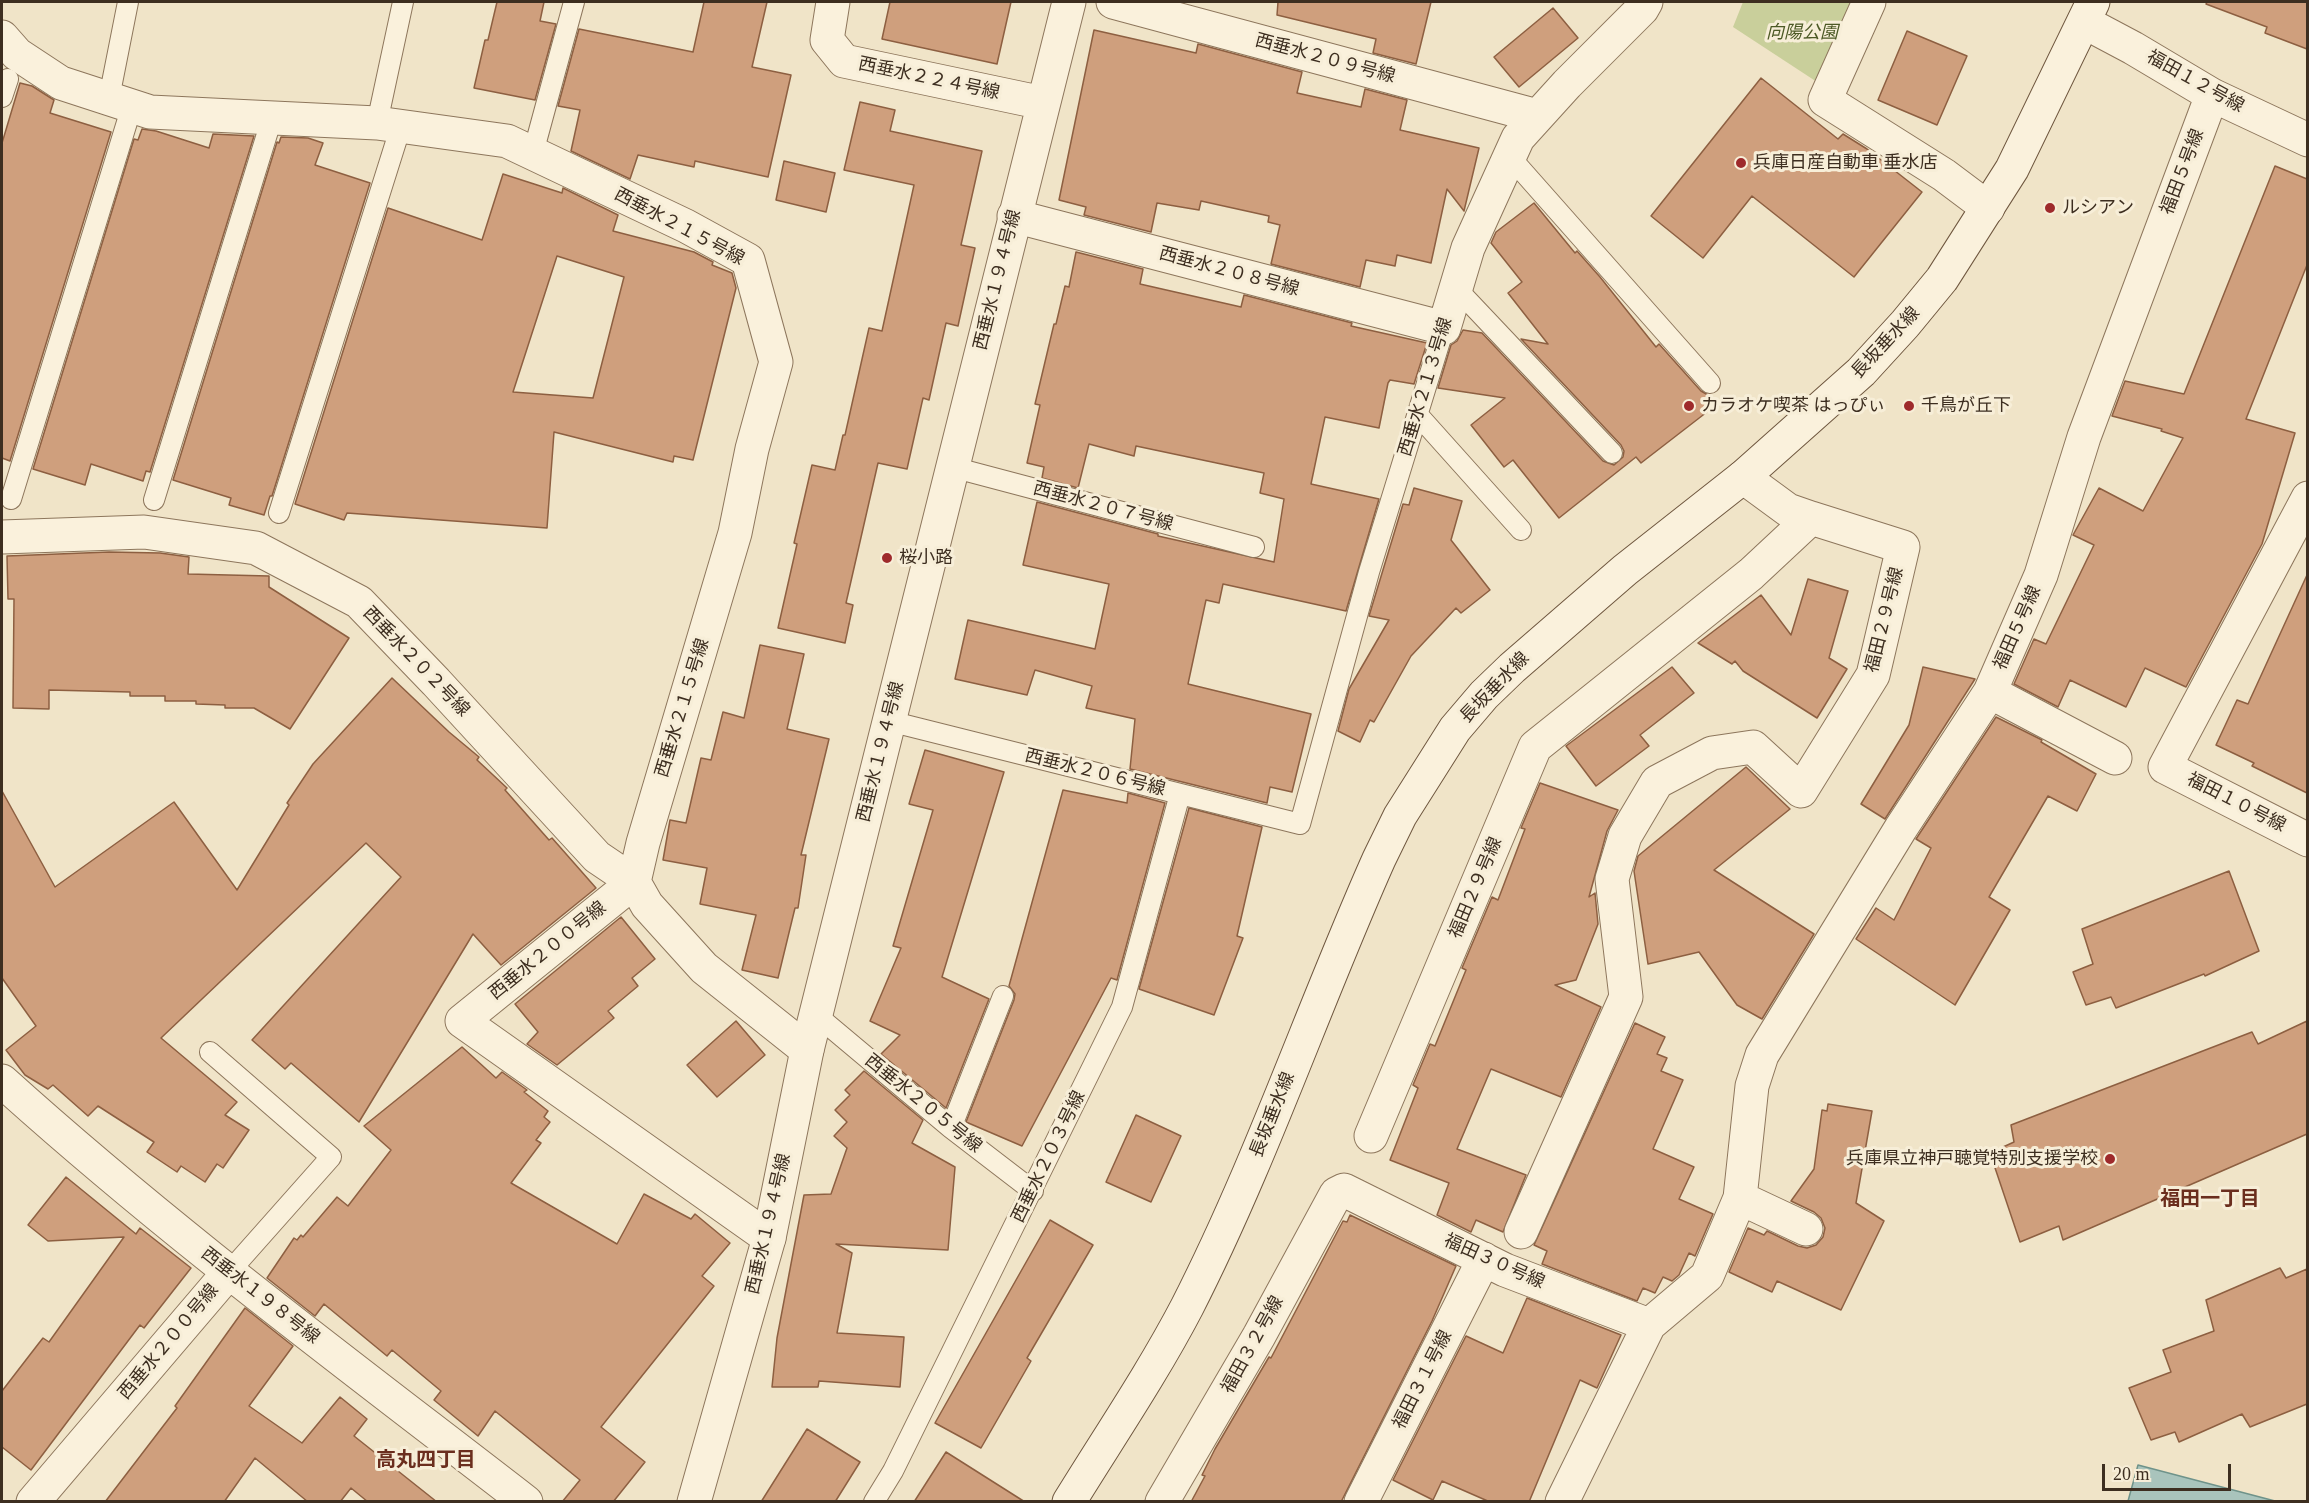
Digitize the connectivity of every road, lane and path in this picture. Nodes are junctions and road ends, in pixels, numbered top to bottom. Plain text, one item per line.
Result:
1 (128, 2) edge
2 (403, 2) edge
3 (574, 2) edge
4 (833, 2) edge
5 (1069, 2) edge
6 (1113, 2) edge
7 (1646, 2) edge
8 (1869, 2) edge
9 (2089, 12) edge
10 (2, 37) edge
11 (2212, 95) junction
12 (121, 102) junction
13 (1043, 103) junction
14 (1537, 116) junction
15 (272, 118) junction
16 (389, 124) junction
17 (2307, 140) edge
18 (533, 153) junction
19 (1510, 157) junction
20 (1988, 208) junction
21 (1014, 216) junction
22 (1456, 288) junction
23 (1444, 328) junction
24 (1710, 383) dead end
25 (1418, 415) junction
26 (1612, 453) dead end
27 (952, 467) junction
28 (1743, 477) junction
29 (2307, 498) edge
30 (11, 499) dead end
31 (154, 500) dead end
32 (279, 513) dead end
33 (1811, 518) junction
34 (1521, 530) dead end
35 (2, 537) edge
36 (1254, 547) dead end
37 (1990, 692) junction
38 (889, 721) junction
39 (2115, 758) dead end
40 (1180, 794) junction
41 (1300, 824) joint
42 (2307, 840) edge
43 (634, 882) junction
44 (1003, 996) dead end
45 (815, 1014) junction
46 (807, 1050) junction
47 (210, 1052) dead end
48 (2, 1081) edge
49 (951, 1128) junction
50 (1371, 1136) dead end
51 (1344, 1190) joint
52 (1033, 1191) junction
53 (1740, 1198) junction
54 (1806, 1229) dead end
55 (1521, 1232) dead end
56 (769, 1238) junction
57 (1484, 1259) junction
58 (229, 1272) junction
59 (1649, 1325) junction
60 (33, 1502) edge
61 (526, 1502) edge
62 (694, 1502) edge
63 (874, 1502) edge
64 (1069, 1502) edge
65 (1162, 1502) edge
66 (1362, 1502) edge
67 (1562, 1502) edge

1 - 12 lane
2 - 16 lane
3 - 18 lane
4 - 13 street, 西垂水２２４号線
5 - 13 street, 西垂水１９４号線
6 - 14 street, 西垂水２０９号線
7 - 14 street, 西垂水２１３号線
8 - 20 street
9 - 11 street, 福田１２号線
9 - 20 street, 長坂垂水線
10 - 12 street, 西垂水２１５号線
11 - 17 street, 福田１２号線
11 - 37 street, 福田５号線
12 - 15 street, 西垂水２１５号線
12 - 30 lane
13 - 21 street, 西垂水１９４号線
14 - 19 street, 西垂水２１３号線
15 - 16 street, 西垂水２１５号線
15 - 31 lane
16 - 18 street, 西垂水２１５号線
16 - 32 lane
18 - 43 street, 西垂水２１５号線
19 - 22 street, 西垂水２１３号線
19 - 24 lane
20 - 28 street, 長坂垂水線
21 - 23 street, 西垂水２０８号線
21 - 27 street, 西垂水１９４号線
22 - 23 street, 西垂水２１３号線
22 - 26 lane
23 - 25 lane, 西垂水２１３号線
25 - 34 lane
25 - 41 lane, 西垂水２１３号線
27 - 36 lane, 西垂水２０７号線
27 - 38 street, 西垂水１９４号線
28 - 33 street
28 - 64 street, 長坂垂水線
29 - 42 street, 福田１０号線
33 - 50 street, 福田２９号線
33 - 55 street, 福田２９号線
35 - 43 street, 西垂水２０２号線
37 - 39 street
37 - 53 street, 福田５号線
38 - 40 lane, 西垂水２０６号線
38 - 45 street, 西垂水１９４号線
40 - 41 lane, 西垂水２０６号線
40 - 52 lane, 西垂水２０３号線
43 - 46 street
43 - 56 street, 西垂水２００号線
44 - 49 lane
45 - 46 street, 西垂水１９４号線
45 - 49 lane, 西垂水２０５号線
46 - 56 street, 西垂水１９４号線
47 - 58 lane, 西垂水２００号線
48 - 58 street, 西垂水１９８号線
49 - 52 lane, 西垂水２０５号線
51 - 57 street, 福田３０号線
51 - 65 street, 福田３２号線
52 - 63 lane, 西垂水２０３号線
53 - 54 street
53 - 59 street
56 - 62 street, 西垂水１９４号線
57 - 59 street, 福田３０号線
57 - 66 street, 福田３１号線
58 - 60 street, 西垂水２００号線
58 - 61 street, 西垂水１９８号線
59 - 67 street

